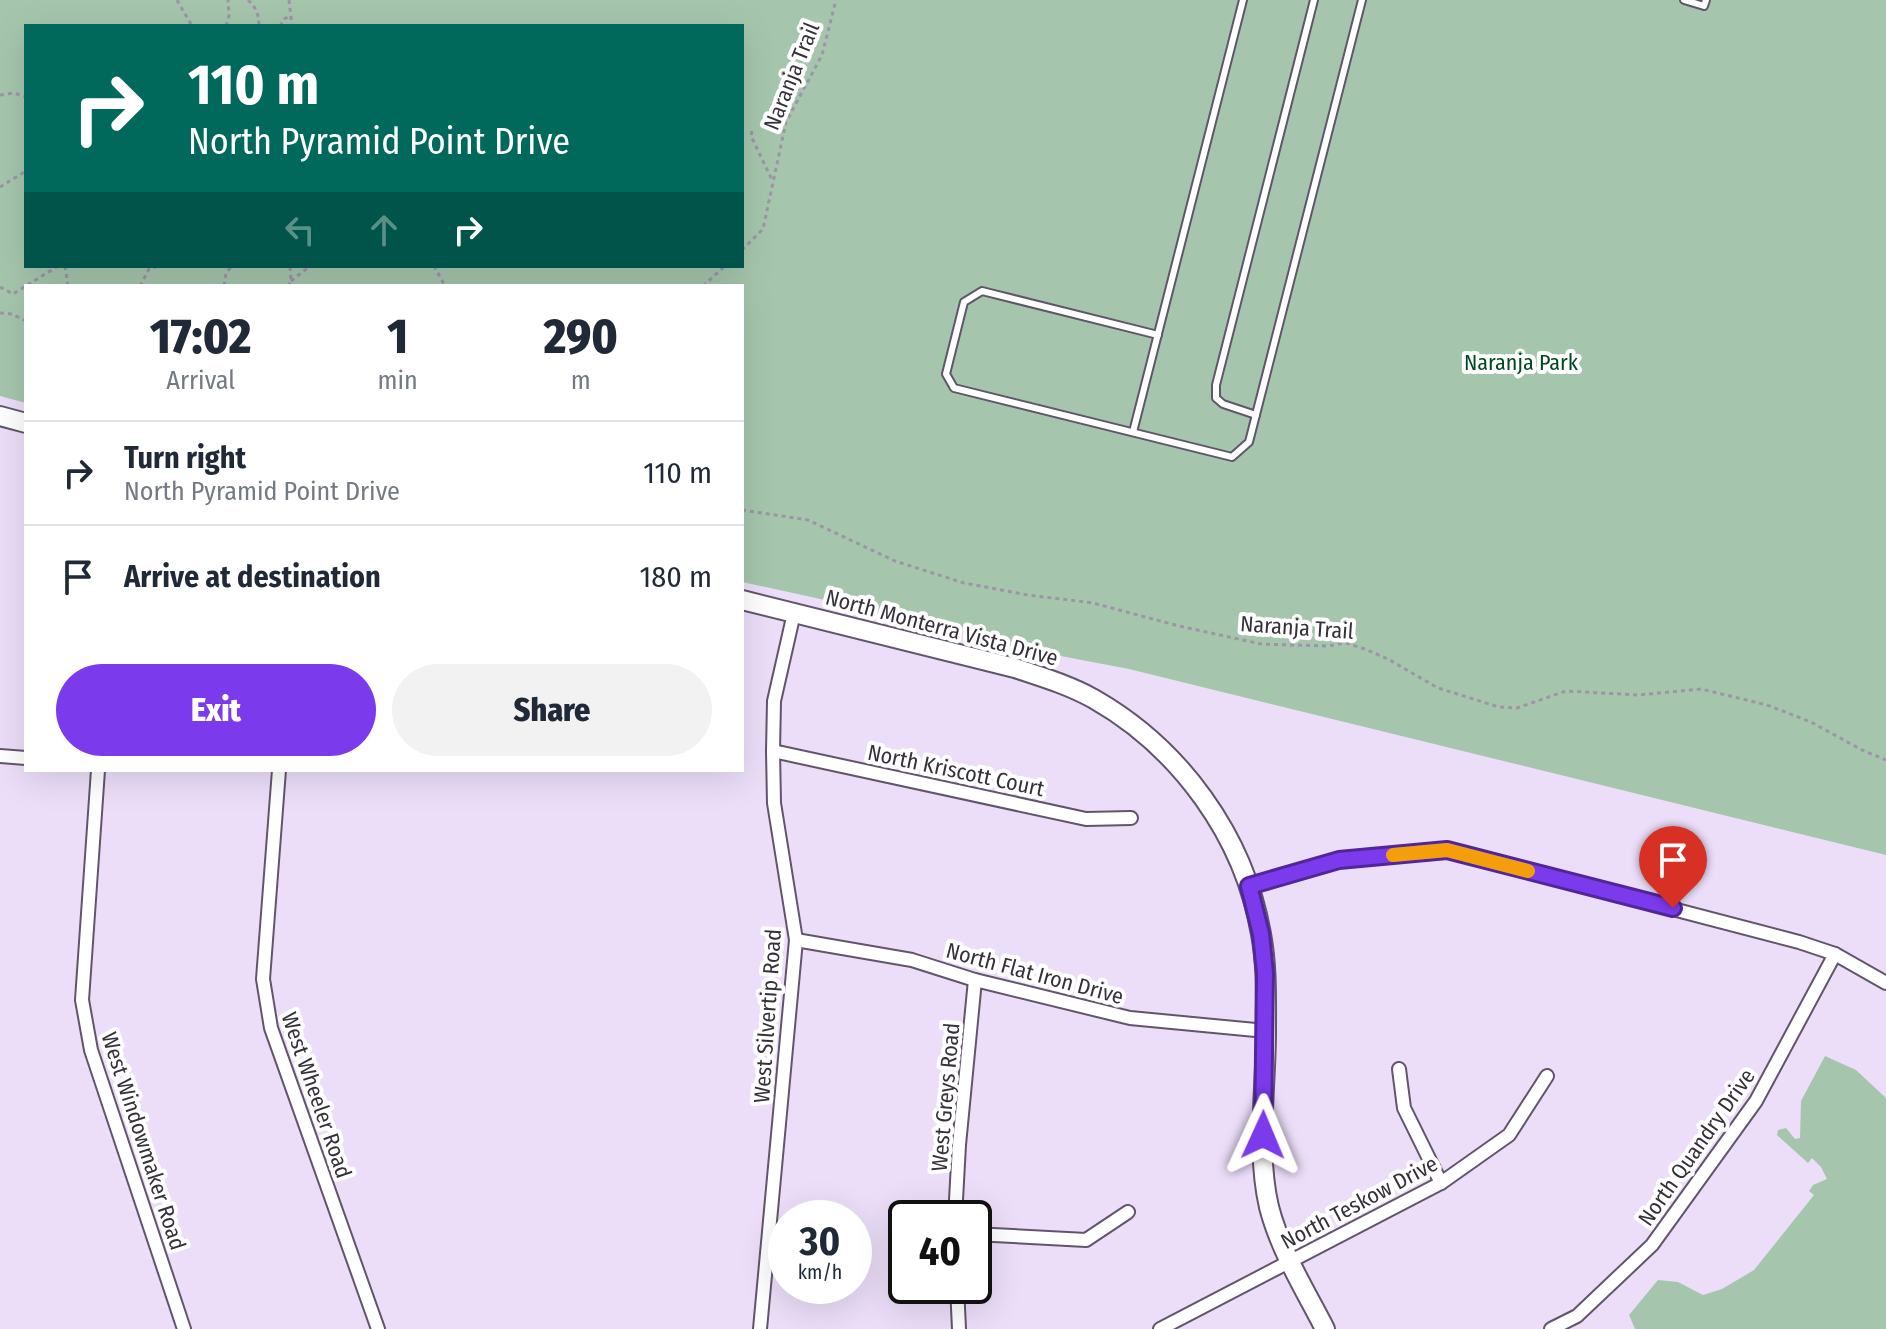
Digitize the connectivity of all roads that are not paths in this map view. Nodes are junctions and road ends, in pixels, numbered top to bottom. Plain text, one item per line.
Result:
1 (1243, 0) edge
2 (1314, 0) edge
3 (1362, 0) edge
4 (1684, 0) edge
5 (1706, 0) edge
6 (1158, 335) junction
7 (1256, 415) junction
8 (0, 416) edge
9 (24, 422) edge
10 (1133, 432) junction
11 (744, 600) edge
12 (794, 613) junction
13 (773, 751) junction
14 (0, 756) edge
15 (24, 758) edge
16 (98, 772) edge
17 (279, 772) edge
18 (1131, 818) dead end
19 (1249, 886) junction
20 (796, 940) junction
21 (1835, 954) junction
22 (975, 980) junction
23 (1886, 983) edge
24 (1266, 1031) junction
25 (1399, 1069) dead end
26 (1547, 1076) dead end
27 (1441, 1183) junction
28 (956, 1200) edge
29 (1128, 1212) dead end
30 (992, 1235) edge
31 (1290, 1262) junction
32 (958, 1304) edge
33 (184, 1329) edge
34 (378, 1329) edge
35 (760, 1329) edge
36 (959, 1329) edge
37 (1160, 1329) edge
38 (1325, 1329) edge
39 (1551, 1329) edge

1 - 6 lane
2 - 7 lane
3 - 7 lane
4 - 5 lane
6 - 10 lane
6 - 10 lane
7 - 10 lane
8 - 9 street
11 - 12 street, North Monterra Vista Drive
12 - 13 street, West Silvertip Road
12 - 19 street, North Monterra Vista Drive
13 - 18 street, North Kriscott Court
13 - 20 street, West Silvertip Road
14 - 15 street
16 - 33 street, West Windowmaker Road
17 - 34 street, West Wheeler Road
19 - 21 street
19 - 24 street, North Monterra Vista Drive
20 - 22 street, North Flat Iron Drive
20 - 35 street, West Silvertip Road
21 - 23 street
21 - 39 street, North Quandry Drive
22 - 24 street, North Flat Iron Drive
22 - 28 street, West Greys Road
24 - 31 street, North Monterra Vista Drive
25 - 27 street
26 - 27 street, North Teskow Drive
27 - 31 street, North Teskow Drive
29 - 30 street
31 - 37 street, North Teskow Drive
31 - 38 street, North Monterra Vista Drive
32 - 36 street

